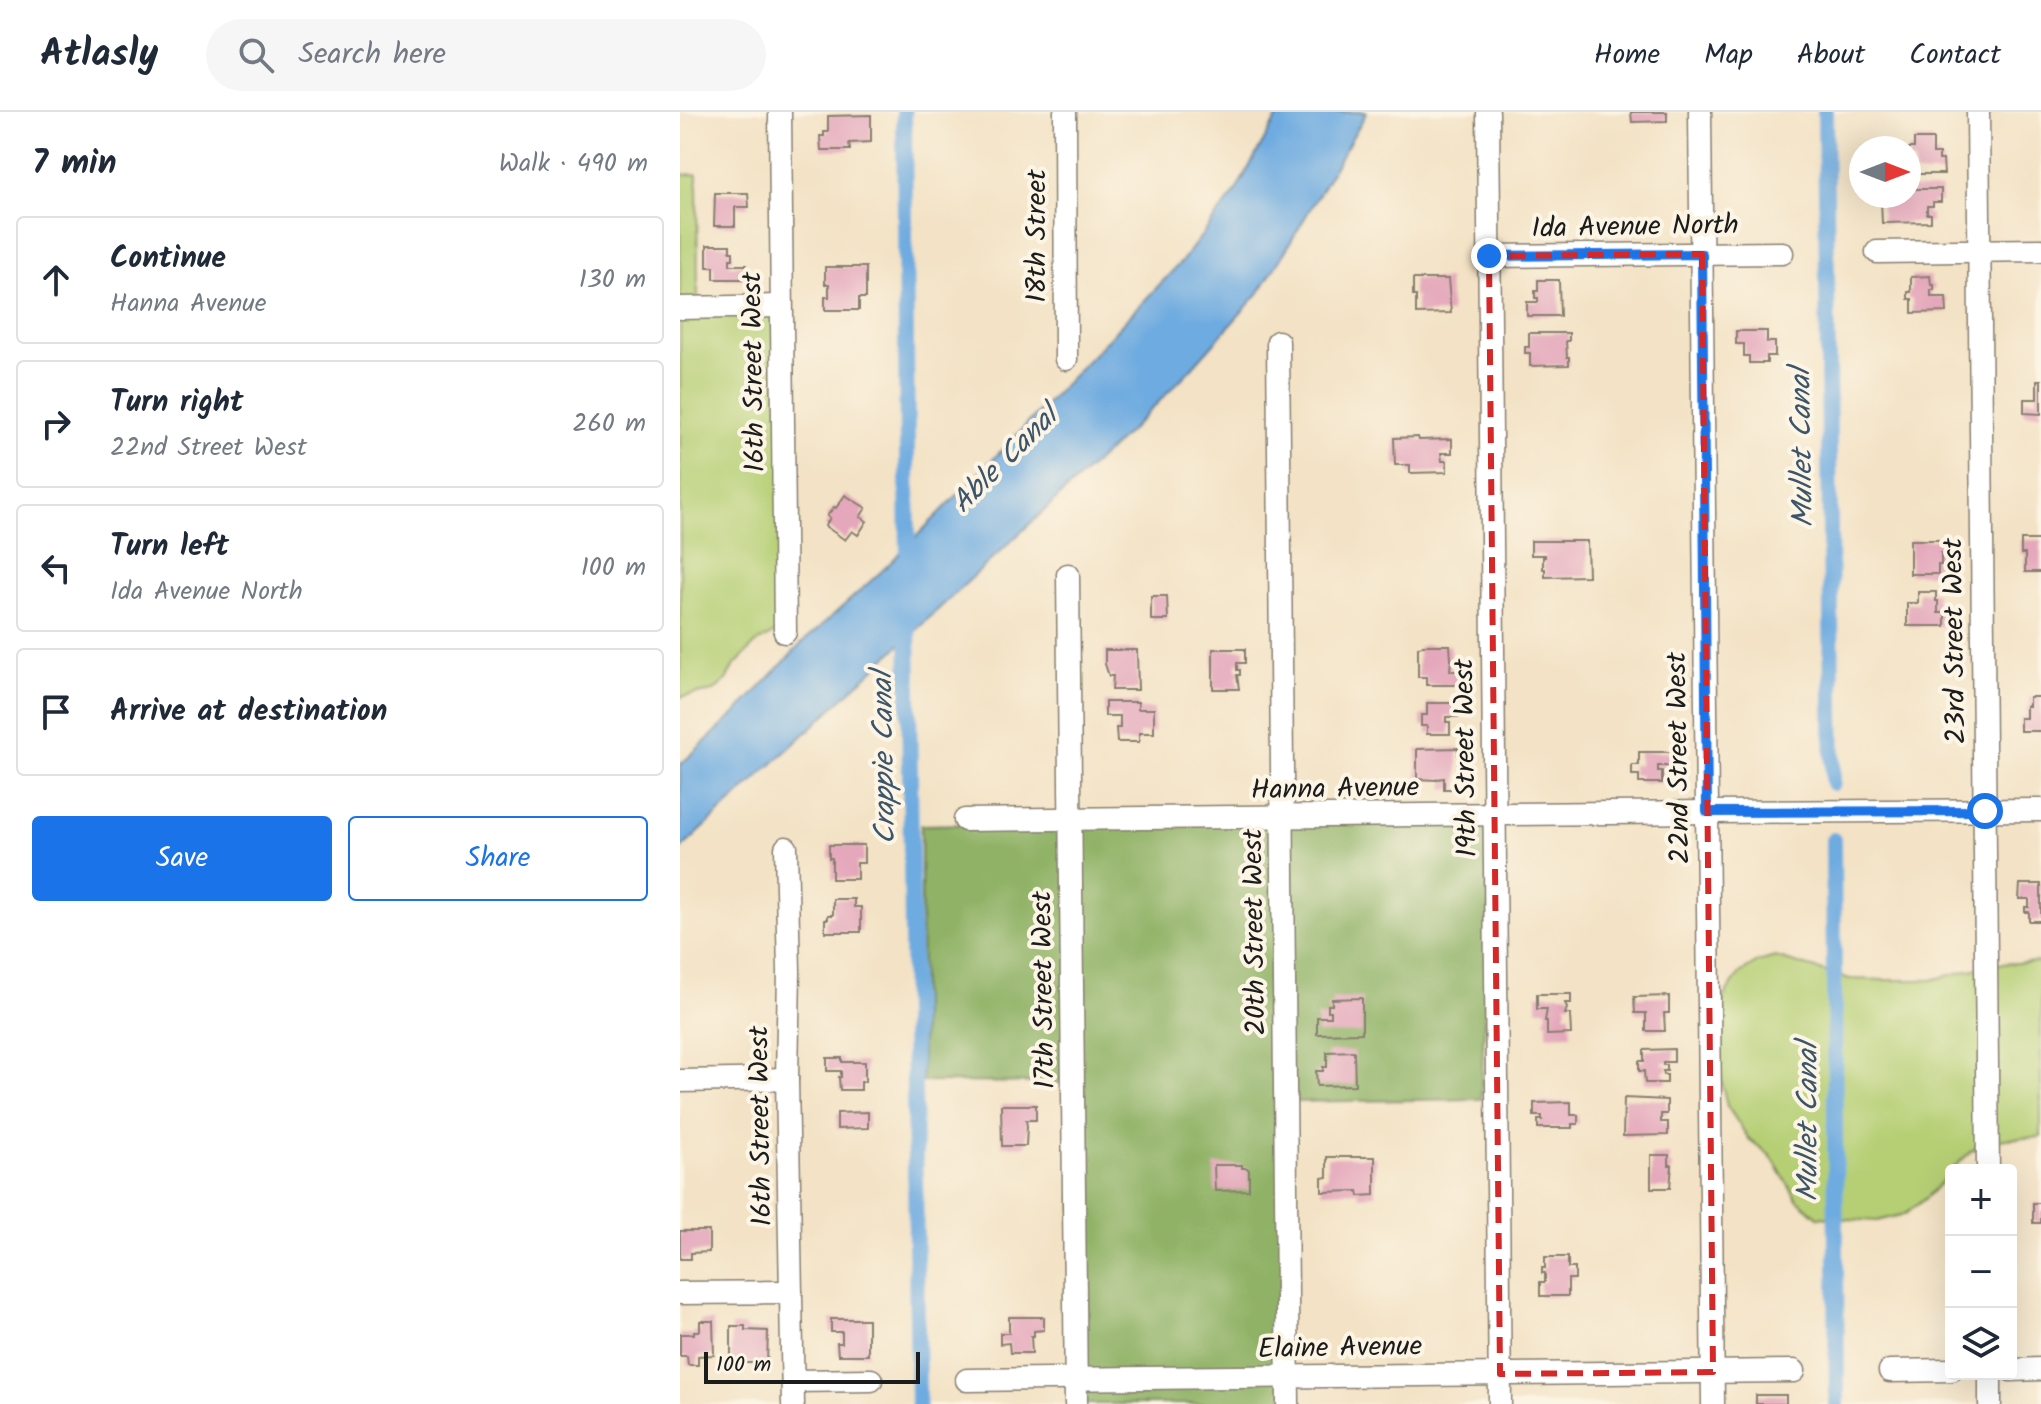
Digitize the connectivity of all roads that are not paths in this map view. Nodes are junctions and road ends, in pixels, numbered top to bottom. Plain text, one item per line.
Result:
1 (780, 112) edge
2 (1065, 112) edge
3 (1488, 112) edge
4 (1700, 112) edge
5 (1978, 112) edge
6 (2041, 250) edge
7 (1979, 251) junction
8 (1877, 252) dead end
9 (1782, 253) dead end
10 (1702, 254) junction
11 (1489, 256) junction
12 (781, 306) junction
13 (680, 308) edge
14 (1278, 342) dead end
15 (1066, 359) dead end
16 (1068, 575) dead end
17 (785, 632) dead end
18 (2041, 810) edge
19 (1985, 811) junction
20 (1707, 812) junction
21 (1495, 815) junction
22 (1282, 817) junction
23 (965, 820) dead end
24 (1070, 820) junction
25 (786, 848) dead end
26 (787, 1079) junction
27 (680, 1081) edge
28 (1988, 1164) edge
29 (791, 1292) junction
30 (680, 1293) edge
31 (2041, 1369) edge
32 (1945, 1370) edge
33 (2017, 1370) edge
34 (1794, 1371) dead end
35 (1890, 1371) dead end
36 (1713, 1372) junction
37 (1500, 1374) junction
38 (1287, 1376) junction
39 (1076, 1379) junction
40 (871, 1380) dead end
41 (967, 1380) dead end
42 (1990, 1380) edge
43 (793, 1381) junction
44 (793, 1404) edge
45 (1076, 1404) edge
46 (1288, 1404) edge
47 (1500, 1404) edge
48 (1713, 1404) edge
49 (1990, 1404) edge

1 - 12 street, 16th Street West
2 - 15 street, 18th Street
3 - 11 street, 19th Street West
4 - 10 street, 22nd Street West
5 - 7 street, 23rd Street West
6 - 7 street
7 - 8 street
7 - 19 street, 23rd Street West
9 - 10 street, Ida Avenue North
10 - 11 street, Ida Avenue North
10 - 20 street, 22nd Street West
11 - 21 street, 19th Street West
12 - 13 street
12 - 17 street, 16th Street West
14 - 22 street, 20th Street West
16 - 24 street, 17th Street West
18 - 19 street, Hanna Avenue
19 - 20 street, Hanna Avenue
19 - 28 street, 23rd Street West
20 - 21 street, Hanna Avenue
20 - 36 street, 22nd Street West
21 - 22 street, Hanna Avenue
21 - 37 street, 19th Street West
22 - 24 street, Hanna Avenue
22 - 38 street, 20th Street West
23 - 24 street, Hanna Avenue
24 - 39 street, 17th Street West
25 - 26 street, 16th Street West
26 - 27 street
26 - 29 street, 16th Street West
29 - 30 street
29 - 43 street, 16th Street West
31 - 33 street
32 - 35 street
34 - 36 street, Elaine Avenue
36 - 37 street, Elaine Avenue
36 - 48 street, 22nd Street West
37 - 38 street, Elaine Avenue
37 - 47 street, 19th Street West
38 - 39 street, Elaine Avenue
38 - 46 street, 20th Street West
39 - 41 street, Elaine Avenue
39 - 45 street, 17th Street West
40 - 43 street
42 - 49 street
43 - 44 street, 16th Street West

